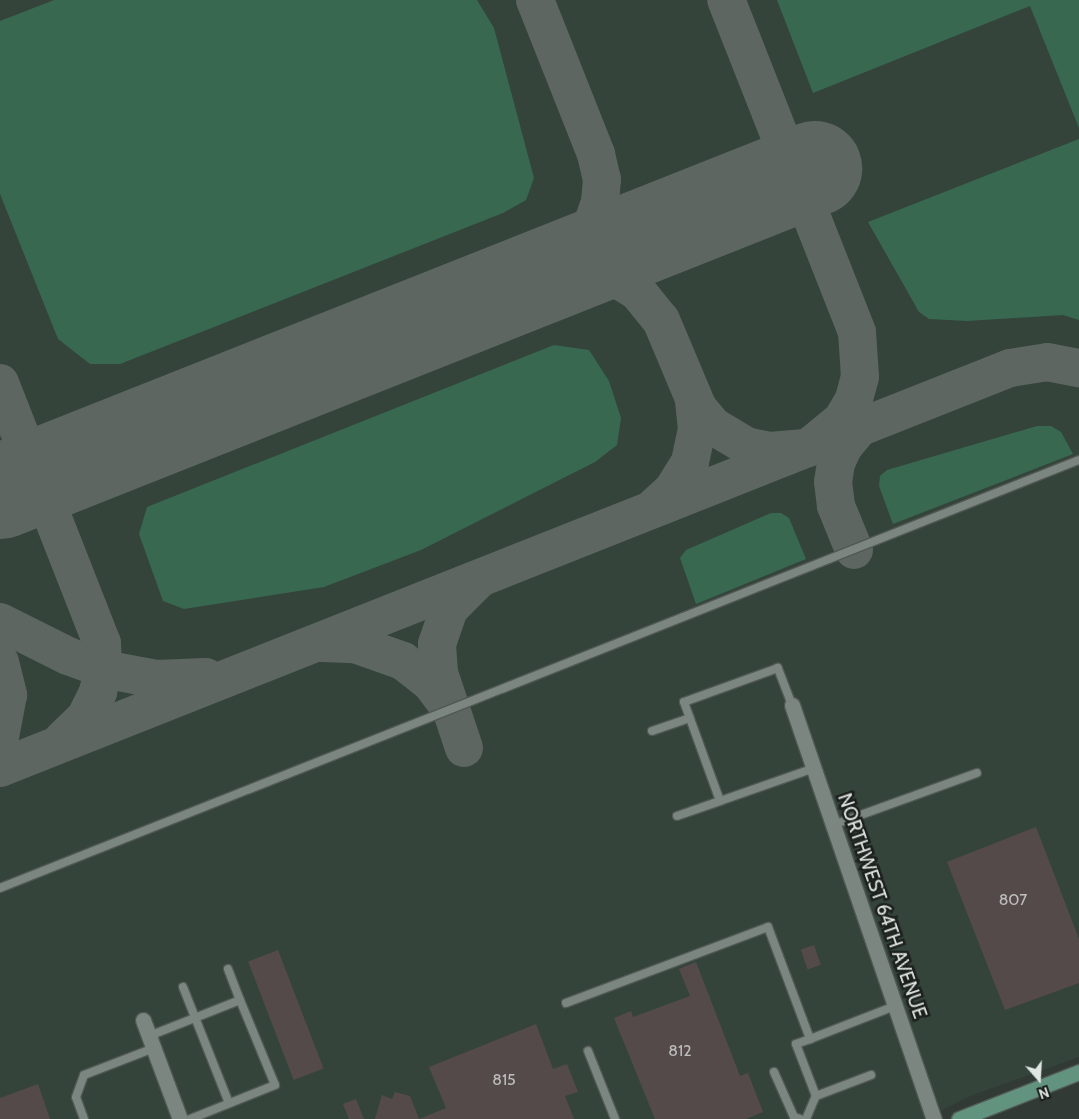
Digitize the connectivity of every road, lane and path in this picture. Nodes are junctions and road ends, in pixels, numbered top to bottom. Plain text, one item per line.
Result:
1 (1079, 460) edge
2 (792, 705) joint
3 (690, 718) junction
4 (652, 731) dead end
5 (814, 768) junction
6 (977, 773) dead end
7 (720, 801) junction
8 (677, 816) dead end
9 (833, 825) junction
10 (0, 888) edge
11 (228, 969) dead end
12 (183, 987) dead end
13 (240, 1000) junction
14 (566, 1003) dead end
15 (895, 1006) junction
16 (195, 1018) junction
17 (143, 1020) dead end
18 (810, 1039) junction
19 (152, 1042) junction
20 (588, 1051) dead end
21 (774, 1072) dead end
22 (1079, 1072) edge
23 (871, 1075) dead end
24 (816, 1096) junction
25 (229, 1103) junction
26 (84, 1119) edge
27 (180, 1119) edge
28 (190, 1119) edge
29 (615, 1119) edge
30 (800, 1119) edge
31 (806, 1119) edge
32 (934, 1119) edge
33 (958, 1119) edge

1 - 10 lane
2 - 3 lane
2 - 5 street, NORTHWEST 64TH AVENUE
3 - 4 lane
3 - 7 lane
5 - 7 lane
5 - 9 street, NORTHWEST 64TH AVENUE
6 - 9 lane
7 - 8 lane
9 - 15 street, NORTHWEST 64TH AVENUE
11 - 13 lane
12 - 16 lane
13 - 16 lane
13 - 25 lane
14 - 18 lane
15 - 18 lane
15 - 32 street, NORTHWEST 64TH AVENUE
16 - 19 lane
16 - 25 lane
17 - 19 street
18 - 24 lane
19 - 26 lane
19 - 27 street
20 - 29 lane
21 - 30 lane
22 - 33 street
23 - 24 lane
24 - 31 lane
25 - 28 lane

